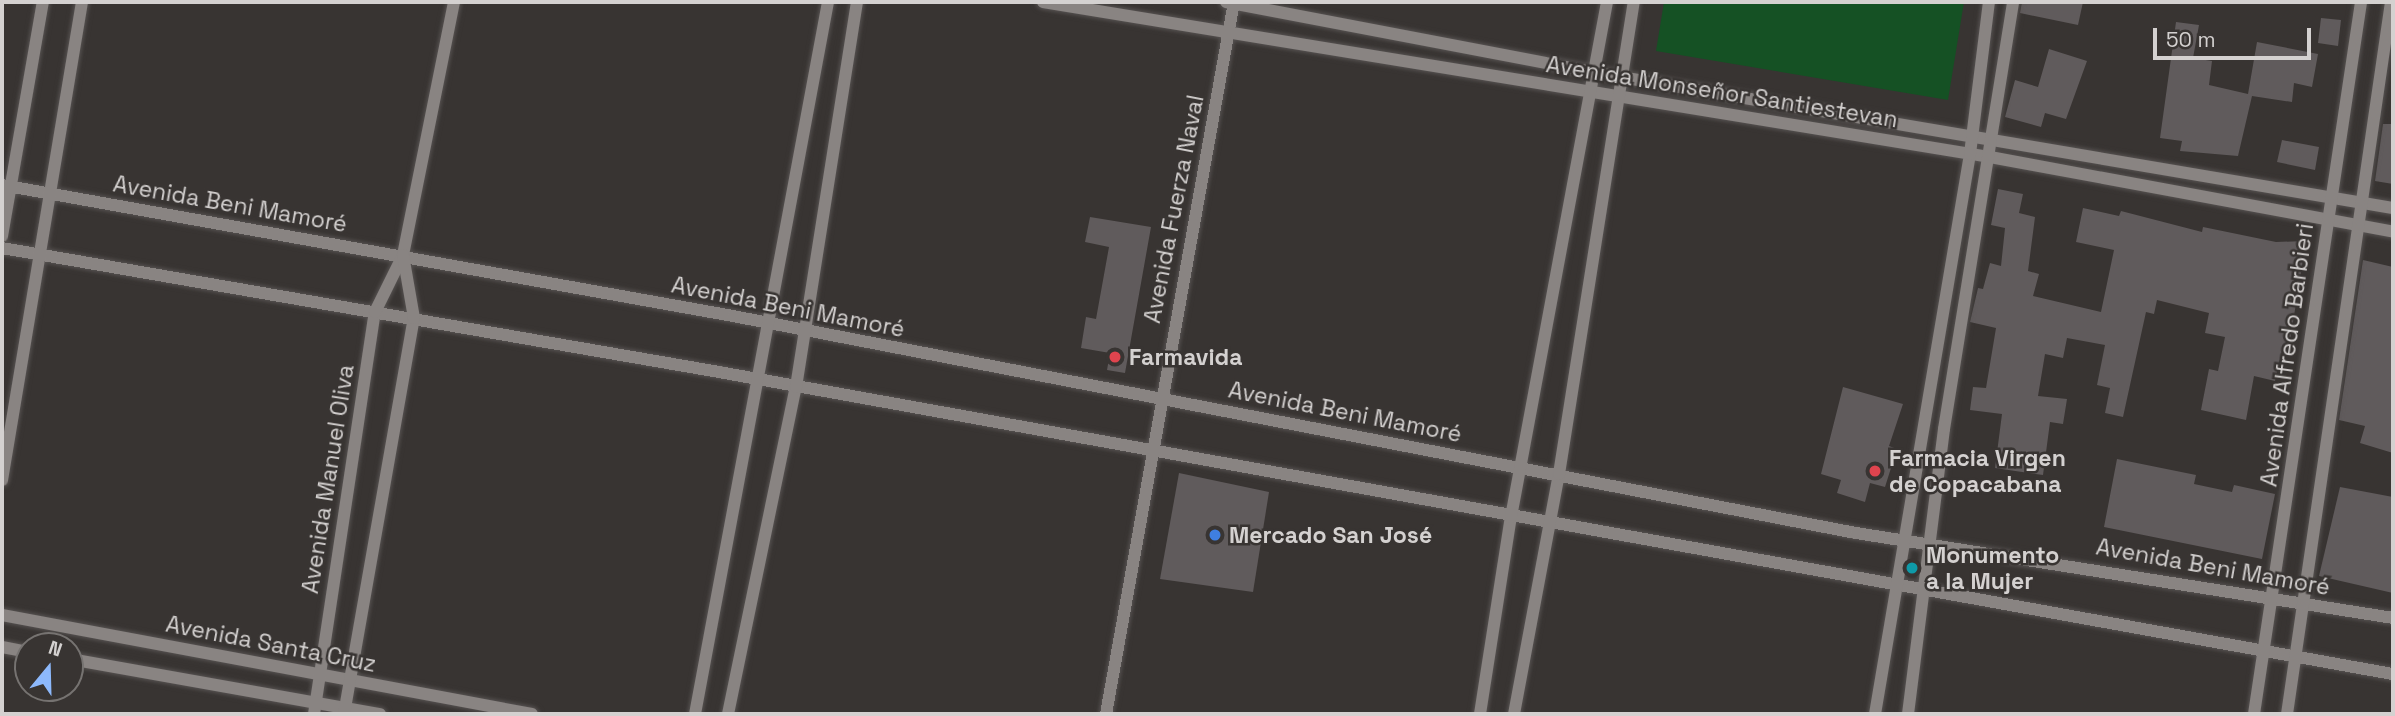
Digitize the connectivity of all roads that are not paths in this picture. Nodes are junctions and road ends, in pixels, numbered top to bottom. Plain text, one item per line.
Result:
1 (43, 2) edge
2 (82, 2) edge
3 (454, 2) edge
4 (828, 2) edge
5 (858, 2) edge
6 (1043, 2) edge
7 (1231, 2) edge
8 (1607, 2) edge
9 (1634, 2) edge
10 (1989, 2) edge
11 (2012, 2) edge
12 (2361, 2) edge
13 (2391, 2) edge
14 (1229, 33) junction
15 (1597, 73) junction
16 (1624, 76) junction
17 (1593, 92) junction
18 (1622, 96) junction
19 (1972, 135) junction
20 (1992, 137) junction
21 (1970, 154) junction
22 (1990, 157) junction
23 (6, 186) edge
24 (48, 194) junction
25 (2332, 198) junction
26 (2361, 202) junction
27 (2393, 208) edge
28 (2328, 220) junction
29 (2357, 226) junction
30 (2393, 232) edge
31 (2, 236) edge
32 (2, 248) edge
33 (36, 254) junction
34 (403, 255) junction
35 (375, 312) junction
36 (414, 318) junction
37 (770, 325) junction
38 (806, 333) junction
39 (757, 380) junction
40 (796, 387) junction
41 (1160, 399) junction
42 (1153, 452) junction
43 (1520, 468) junction
44 (1559, 474) junction
45 (2, 480) edge
46 (1511, 517) junction
47 (1550, 522) junction
48 (1902, 539) junction
49 (1933, 544) junction
50 (1895, 585) junction
51 (1926, 590) junction
52 (2272, 597) junction
53 (2304, 603) junction
54 (2, 615) edge
55 (2393, 618) edge
56 (2263, 652) junction
57 (2294, 657) junction
58 (84, 662) edge
59 (320, 674) junction
60 (2393, 674) edge
61 (349, 681) junction
62 (315, 708) edge
63 (345, 711) edge
64 (380, 714) edge
65 (532, 714) edge
66 (695, 714) edge
67 (728, 714) edge
68 (1106, 714) edge
69 (1480, 714) edge
70 (1514, 714) edge
71 (1875, 714) edge
72 (1908, 714) edge
73 (2255, 714) edge
74 (2287, 714) edge

1 - 23 street
2 - 24 street
3 - 34 street, Avenida Manuel Oliva
4 - 37 street
5 - 38 street
6 - 14 street, Avenida Monseñor Santiestevan
7 - 14 street, Avenida Fuerza Naval
7 - 15 street, Avenida Monseñor Santiestevan
8 - 15 street
9 - 16 street
10 - 19 street
11 - 20 street
12 - 25 street, Avenida Alfredo Barbieri
13 - 26 street
14 - 17 street, Avenida Monseñor Santiestevan
14 - 41 street, Avenida Fuerza Naval
15 - 16 street, Avenida Monseñor Santiestevan
15 - 17 street
16 - 18 street
16 - 19 street, Avenida Monseñor Santiestevan
17 - 18 street, Avenida Monseñor Santiestevan
17 - 43 street
18 - 21 street, Avenida Monseñor Santiestevan
18 - 44 street
19 - 20 street, Avenida Monseñor Santiestevan
19 - 21 street
20 - 22 street
20 - 25 street, Avenida Monseñor Santiestevan
21 - 22 street, Avenida Monseñor Santiestevan
21 - 48 street
22 - 28 street, Avenida Monseñor Santiestevan
22 - 49 street
23 - 24 street, Avenida Beni Mamoré
23 - 31 street
24 - 33 street
24 - 34 street, Avenida Beni Mamoré
25 - 26 street, Avenida Monseñor Santiestevan
25 - 28 street, Avenida Alfredo Barbieri
26 - 27 street, Avenida Monseñor Santiestevan
26 - 29 street
28 - 29 street, Avenida Monseñor Santiestevan
28 - 52 street, Avenida Alfredo Barbieri
29 - 30 street, Avenida Monseñor Santiestevan
29 - 53 street
32 - 33 street
33 - 35 street
33 - 45 street
34 - 35 street, Avenida Manuel Oliva
34 - 36 street, Avenida Manuel Oliva
34 - 37 street, Avenida Beni Mamoré
35 - 36 street
35 - 59 street, Avenida Manuel Oliva
36 - 39 street
36 - 61 street, Avenida Manuel Oliva
37 - 38 street, Avenida Beni Mamoré
37 - 39 street
38 - 40 street
38 - 41 street, Avenida Beni Mamoré
39 - 40 street
39 - 66 street
40 - 42 street
40 - 67 street
41 - 42 street, Avenida Fuerza Naval
41 - 43 street, Avenida Beni Mamoré
42 - 46 street
42 - 68 street, Avenida Fuerza Naval
43 - 44 street, Avenida Beni Mamoré
43 - 46 street
44 - 47 street
44 - 48 street, Avenida Beni Mamoré
46 - 47 street
46 - 69 street
47 - 50 street
47 - 70 street
48 - 49 street, Avenida Beni Mamoré
48 - 50 street
49 - 51 street
49 - 52 street, Avenida Beni Mamoré
50 - 51 street
50 - 71 street
51 - 56 street
51 - 72 street
52 - 53 street, Avenida Beni Mamoré
52 - 56 street, Avenida Alfredo Barbieri
53 - 55 street, Avenida Beni Mamoré
53 - 57 street
54 - 59 street, Avenida Santa Cruz
56 - 57 street
56 - 73 street, Avenida Alfredo Barbieri
57 - 60 street
57 - 74 street
58 - 62 street
59 - 61 street, Avenida Santa Cruz
59 - 62 street, Avenida Manuel Oliva
61 - 63 street, Avenida Manuel Oliva
61 - 65 street, Avenida Santa Cruz
62 - 63 street
63 - 64 street

